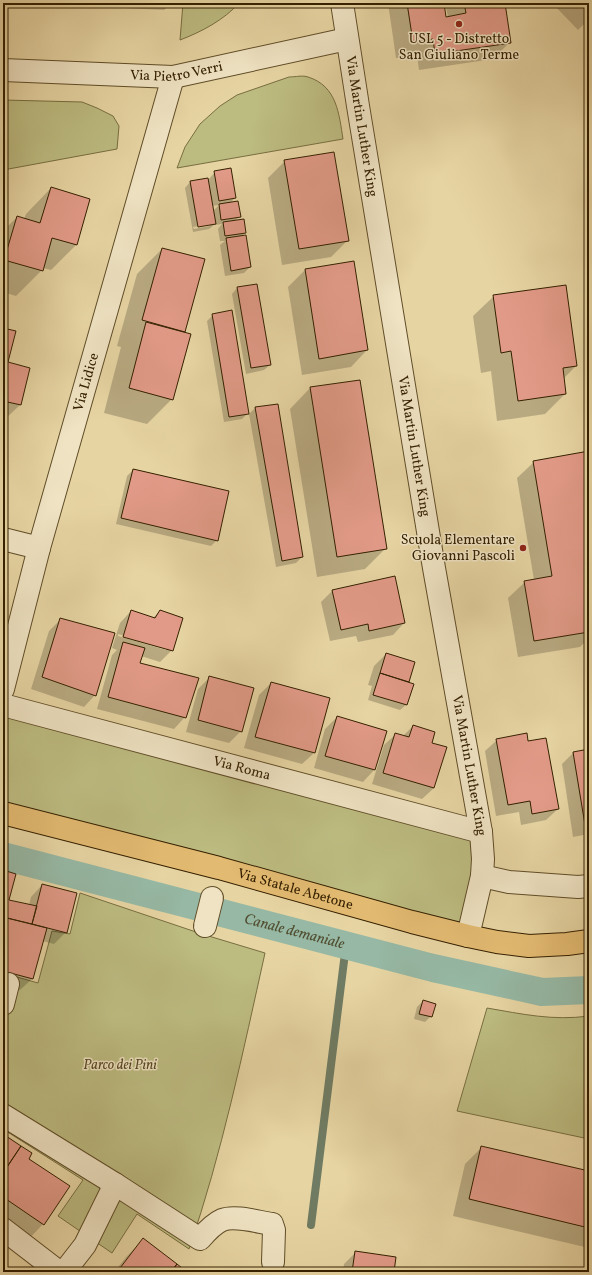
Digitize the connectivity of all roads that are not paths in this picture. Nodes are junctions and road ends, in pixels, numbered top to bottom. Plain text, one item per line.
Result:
1 (342, 3) edge
2 (347, 39) junction
3 (3, 70) edge
4 (173, 77) junction
5 (3, 539) edge
6 (39, 548) junction
7 (3, 689) edge
8 (3, 705) edge
9 (3, 812) edge
10 (481, 832) junction
11 (482, 876) junction
12 (589, 886) edge
13 (212, 898) dead end
14 (205, 926) dead end
15 (468, 936) junction
16 (589, 941) edge
17 (3, 1115) edge
18 (114, 1184) junction
19 (3, 1229) edge
20 (273, 1262) dead end
21 (59, 1272) edge
22 (64, 1272) edge

1 - 2 street, Via Martin Luther King
2 - 4 street, Via Pietro Verri
2 - 10 street, Via Martin Luther King
3 - 4 street, Via Pietro Verri
4 - 6 street, Via Lidice
5 - 6 street
6 - 7 street, Via Lidice
8 - 10 street, Via Roma
9 - 15 main road, Via Statale Abetone
10 - 11 street, Via Martin Luther King
11 - 12 street
11 - 15 street, Via Martin Luther King
13 - 14 street
15 - 16 main road, Via Statale Abetone
17 - 18 street
18 - 20 street
18 - 22 street
19 - 21 street

